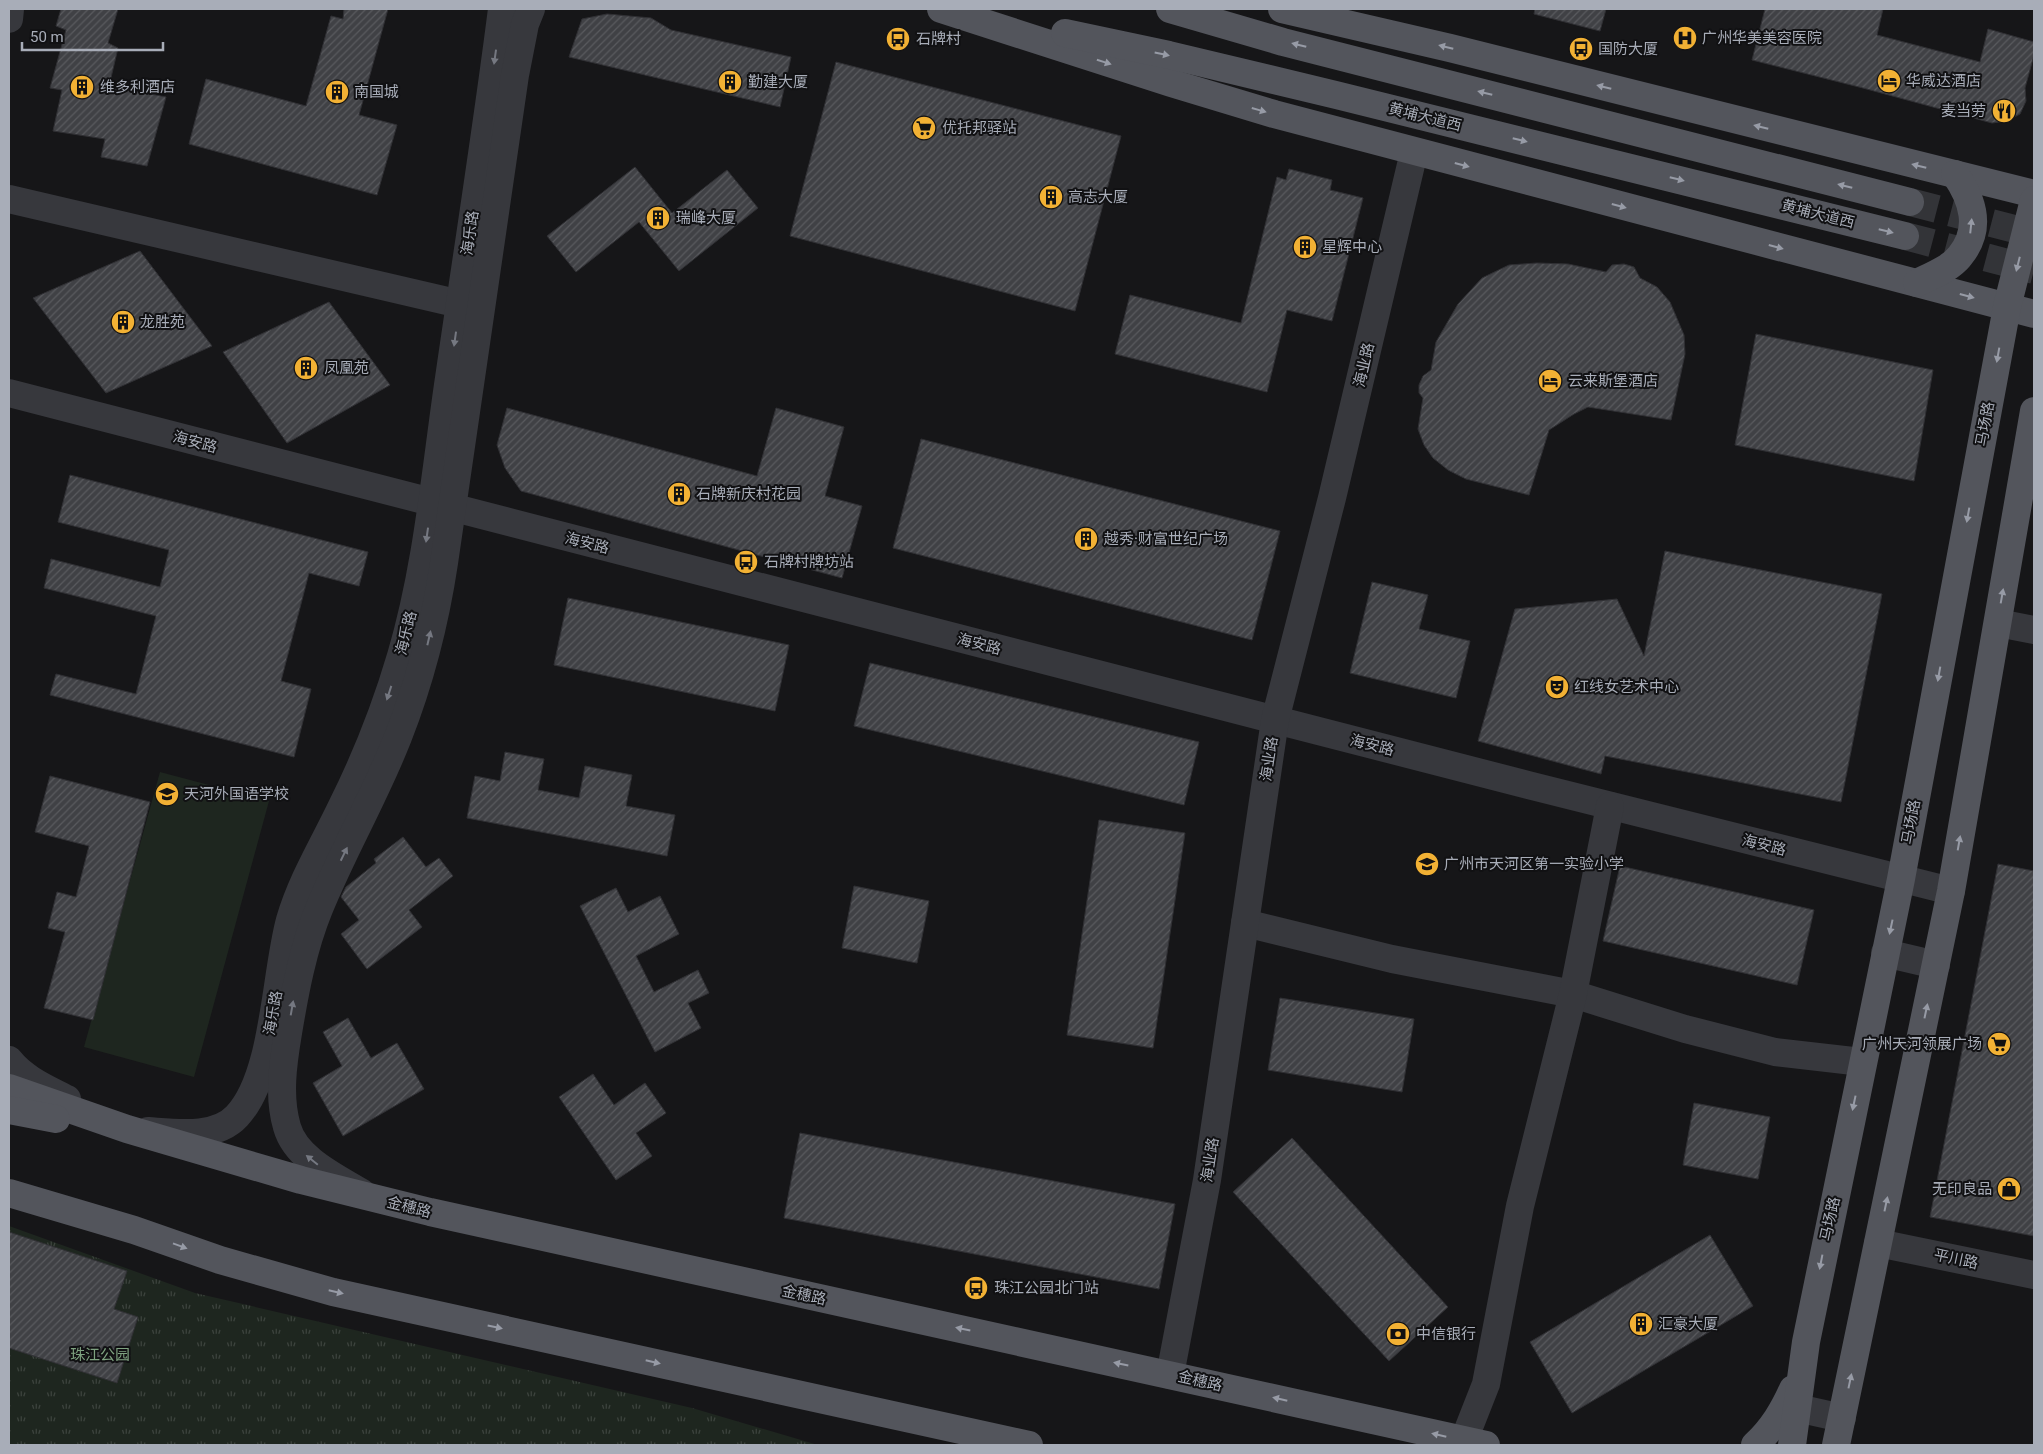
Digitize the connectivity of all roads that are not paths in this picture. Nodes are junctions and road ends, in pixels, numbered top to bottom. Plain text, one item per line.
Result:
1 (10, 9) edge
2 (502, 9) edge
3 (531, 9) edge
4 (942, 9) edge
5 (1170, 9) edge
6 (1282, 9) edge
7 (9, 19) edge
8 (1414, 152) junction
9 (1955, 174) junction
10 (2034, 194) edge
11 (9, 199) edge
12 (2034, 200) edge
13 (1910, 202) tunnel mouth
14 (1905, 236) tunnel mouth
15 (1917, 284) junction
16 (460, 304) junction
17 (2007, 307) junction
18 (2034, 314) edge
19 (9, 393) edge
20 (2034, 411) edge
21 (442, 506) junction
22 (1998, 623) junction
23 (2034, 630) edge
24 (1275, 720) junction
25 (1610, 806) junction
26 (1901, 879) junction
27 (1951, 891) junction
28 (1246, 923) junction
29 (1885, 953) junction
30 (1936, 965) junction
31 (1573, 994) junction
32 (9, 1060) edge
33 (1862, 1062) junction
34 (9, 1088) edge
35 (9, 1110) edge
36 (127, 1129) junction
37 (9, 1174) edge
38 (9, 1194) edge
39 (367, 1196) junction
40 (134, 1230) junction
41 (1878, 1243) junction
42 (2034, 1275) edge
43 (1803, 1367) junction
44 (1170, 1375) junction
45 (1798, 1408) junction
46 (1842, 1418) junction
47 (1475, 1443) edge
48 (1029, 1445) edge
49 (1755, 1445) edge
50 (1792, 1445) edge
51 (1836, 1445) edge

1 - 7 street
2 -> 16 street, 海乐路
3 - 21 street, 海乐路
4 -> 8 main road
4 -> 14 main road, 黄埔大道西
13 -> 5 main road
9 -> 6 main road
8 -> 15 main road
8 - 24 street, 海业路
9 - 10 main road
15 -> 9 main road
11 - 16 street
12 -> 17 main road, 马场路
15 -> 17 main road
16 -> 21 street, 海乐路
17 - 18 main road
17 -> 26 main road, 马场路
19 - 21 street, 海安路
22 -> 20 main road
21 - 24 street, 海安路
21 -> 36 street, 海乐路
39 -> 21 street, 海乐路
22 - 23 street
27 -> 22 main road
24 - 25 street, 海安路
24 - 28 street, 海业路
25 - 26 street, 海安路
25 - 31 street
26 - 27 street, 海安路
26 -> 29 main road, 马场路
27 - 30 main road
28 - 31 street
28 - 44 street, 海业路
29 - 30 street
29 - 33 main road, 马场路
41 -> 30 main road
31 - 33 street
31 - 47 street
32 - 36 street
33 -> 43 main road, 马场路
34 - 36 main road
35 - 36 main road
36 - 39 main road, 金穗路
37 - 40 main road
38 - 40 main road
44 -> 39 main road, 金穗路
40 -> 48 main road
41 - 42 street, 平川路
46 -> 41 main road
43 - 45 main road, 马场路
43 - 49 main road
47 -> 44 main road, 金穗路
45 - 46 street
45 - 50 main road, 马场路
46 - 51 main road

